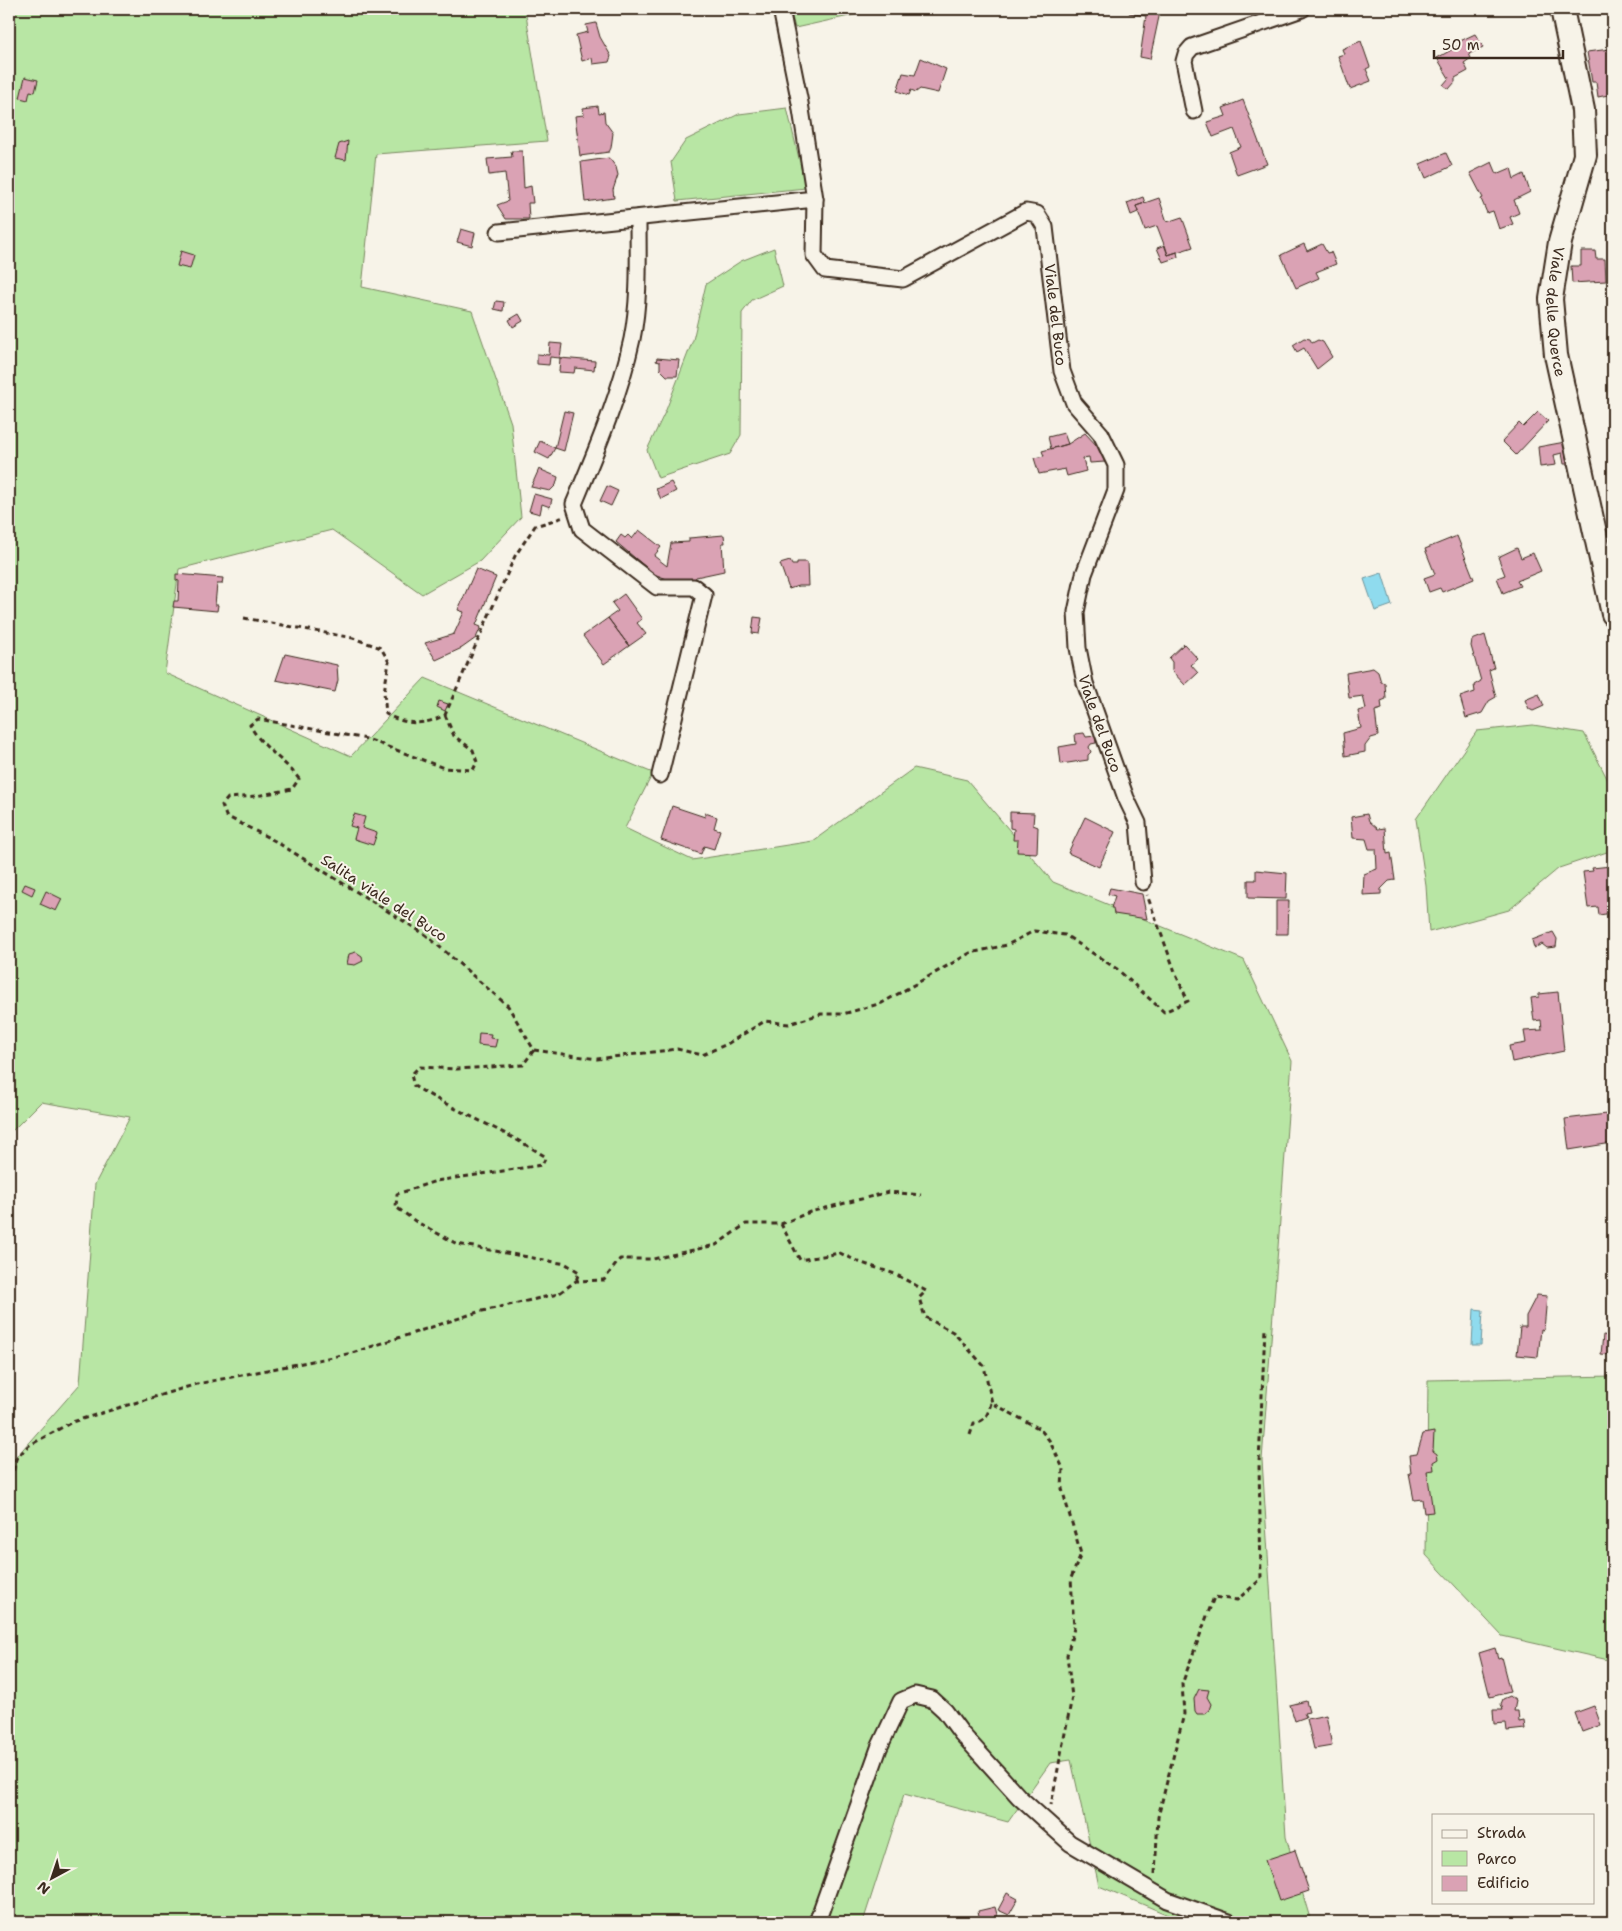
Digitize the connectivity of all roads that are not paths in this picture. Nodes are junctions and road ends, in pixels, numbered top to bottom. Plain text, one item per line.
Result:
1 (781, 9) edge
2 (1302, 9) edge
3 (1562, 9) edge
4 (1194, 111) dead end
5 (815, 199) junction
6 (638, 218) junction
7 (498, 232) dead end
8 (1613, 614) edge
9 (660, 775) dead end
10 (1143, 882) road end
11 (818, 1922) edge
12 (1229, 1922) edge

1 - 5 street, Viale del Buco
2 - 4 street
3 - 8 street, Viale delle Querce
5 - 6 street
5 - 10 street, Viale del Buco
6 - 7 street
6 - 9 street
11 - 12 street

